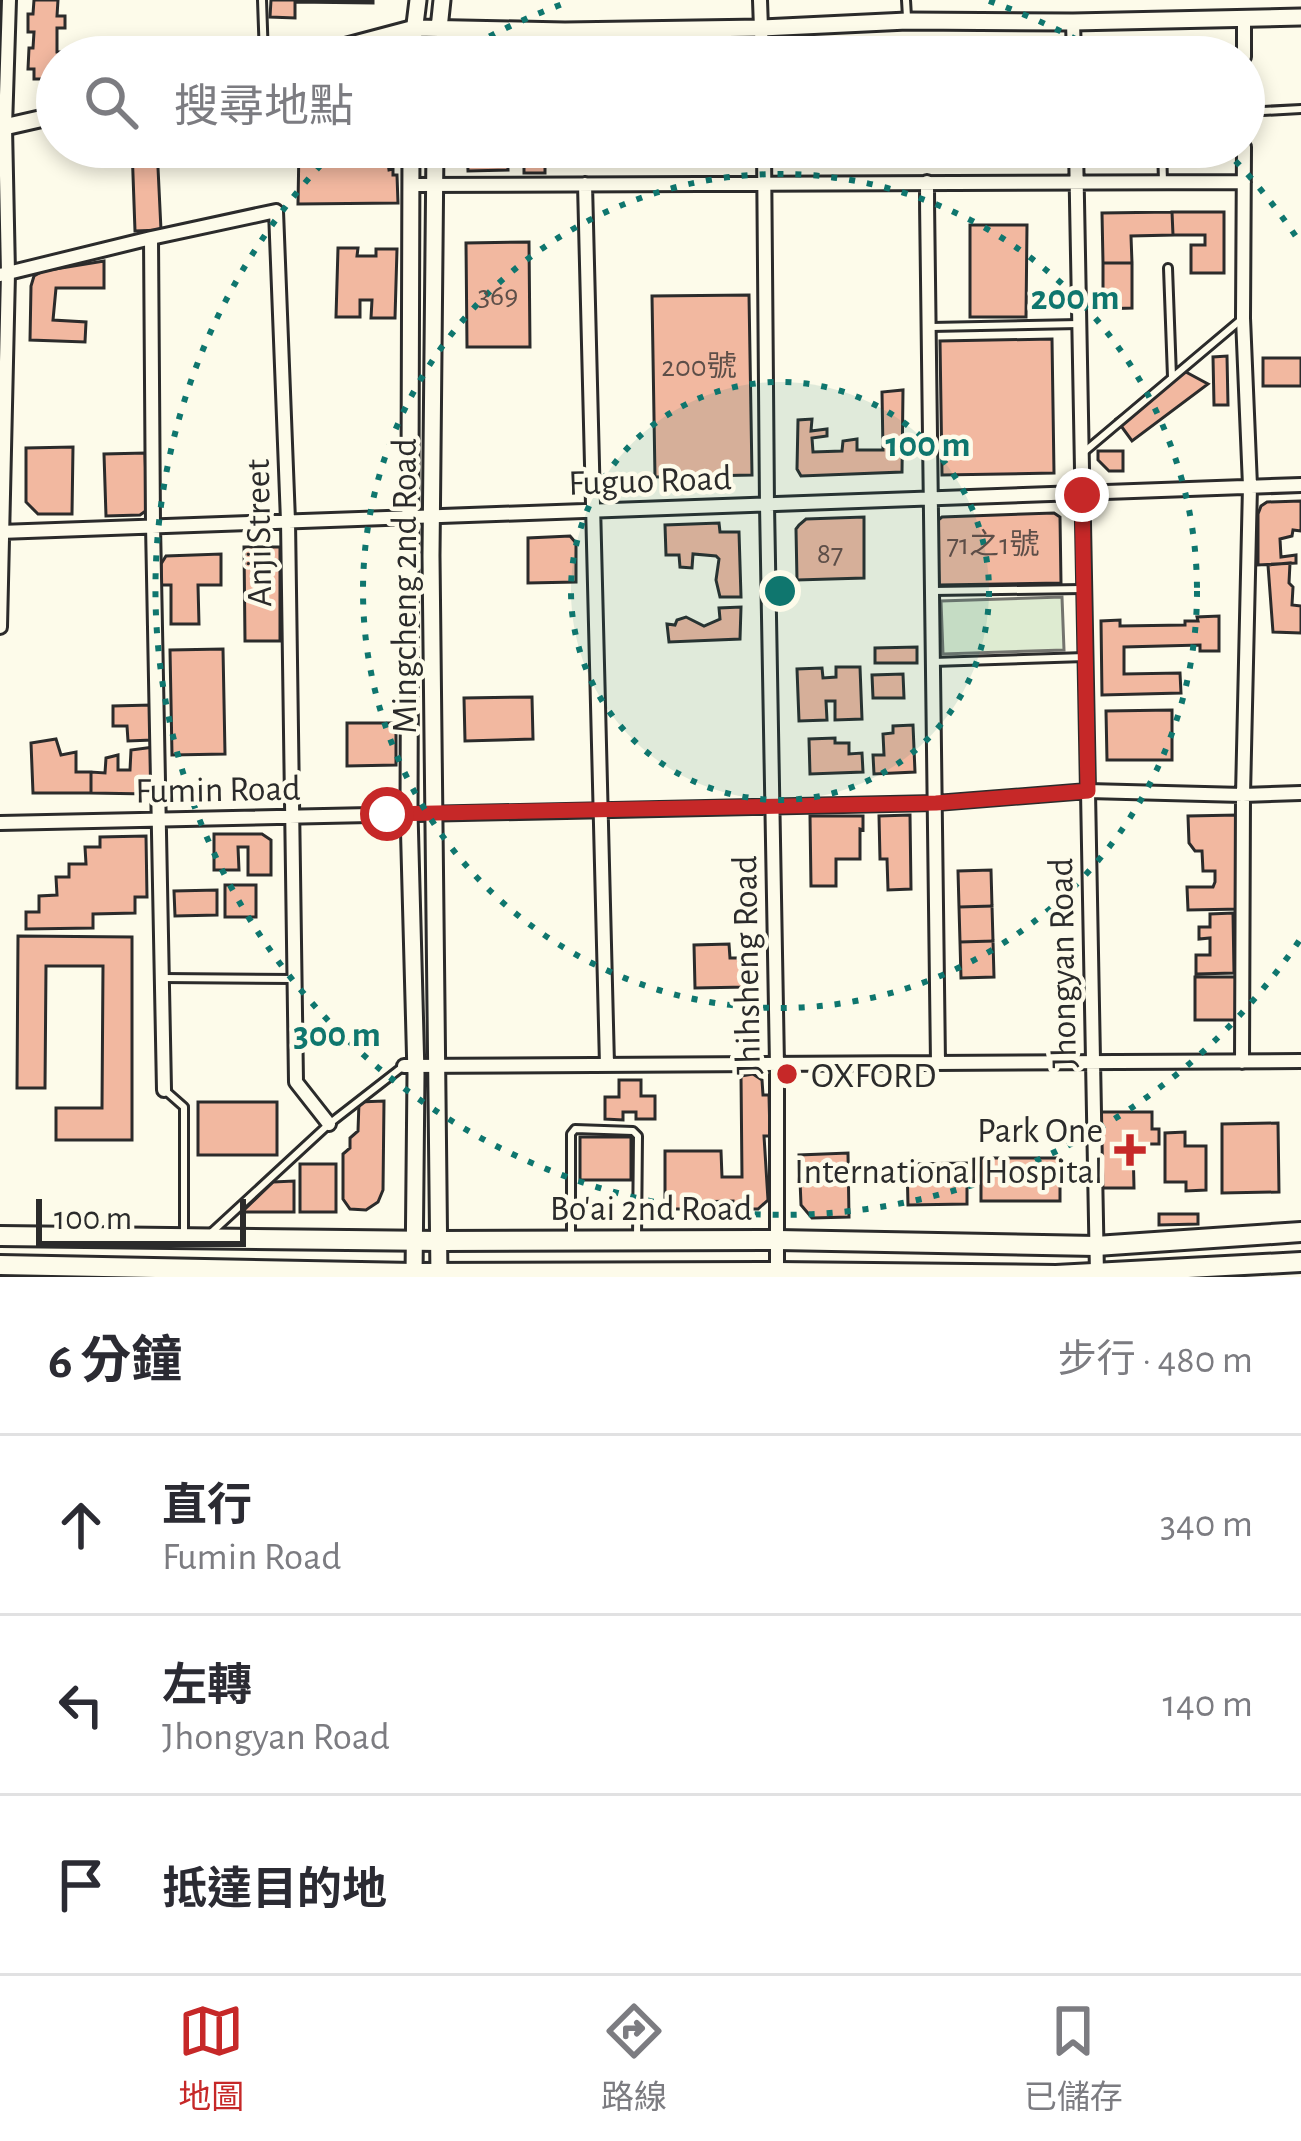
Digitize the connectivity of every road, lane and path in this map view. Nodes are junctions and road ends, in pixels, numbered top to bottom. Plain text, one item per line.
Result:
1 (9, 0) edge
2 (262, 0) edge
3 (418, 0) edge
4 (442, 0) edge
5 (760, 0) edge
6 (906, 0) edge
7 (1301, 16) edge
8 (1244, 19) junction
9 (907, 21) junction
10 (1073, 22) junction
11 (439, 27) junction
12 (415, 28) junction
13 (761, 28) junction
14 (526, 30) junction
15 (565, 31) junction
16 (263, 36) edge
17 (385, 36) edge
18 (414, 36) edge
19 (438, 36) edge
20 (526, 36) edge
21 (565, 36) edge
22 (761, 36) edge
23 (1073, 36) edge
24 (1244, 36) edge
25 (1301, 109) edge
26 (1265, 111) edge
27 (36, 120) edge
28 (2, 128) edge
29 (411, 168) edge
30 (435, 168) edge
31 (764, 168) edge
32 (1076, 168) edge
33 (1162, 168) edge
34 (1244, 168) edge
35 (927, 182) junction
36 (1076, 182) junction
37 (1162, 182) junction
38 (1244, 182) junction
39 (764, 183) junction
40 (586, 184) junction
41 (411, 185) junction
42 (435, 185) junction
43 (151, 238) junction
44 (1168, 268) dead end
45 (4, 274) edge
46 (1243, 318) junction
47 (1079, 324) junction
48 (928, 327) junction
49 (1172, 377) junction
50 (1081, 454) junction
51 (1301, 485) edge
52 (1250, 486) junction
53 (1082, 495) junction
54 (928, 500) junction
55 (767, 505) junction
56 (595, 511) junction
57 (432, 516) junction
58 (411, 517) junction
59 (288, 521) junction
60 (153, 525) junction
61 (1, 532) edge
62 (1085, 589) junction
63 (932, 591) junction
64 (0, 627) edge
65 (1085, 657) junction
66 (933, 662) junction
67 (1088, 791) junction
68 (1301, 794) edge
69 (1243, 795) junction
70 (936, 803) junction
71 (771, 806) junction
72 (602, 810) junction
73 (435, 812) junction
74 (409, 813) junction
75 (292, 816) junction
76 (159, 819) junction
77 (0, 823) edge
78 (162, 978) junction
79 (294, 979) junction
80 (1301, 1061) edge
81 (1242, 1062) junction
82 (938, 1063) junction
83 (1093, 1063) junction
84 (777, 1064) junction
85 (607, 1065) junction
86 (410, 1066) junction
87 (439, 1066) junction
88 (164, 1090) joint
89 (329, 1124) junction
90 (1301, 1232) edge
91 (0, 1236) edge
92 (194, 1239) junction
93 (637, 1240) junction
94 (778, 1240) junction
95 (413, 1241) junction
96 (440, 1241) junction
97 (571, 1241) junction
98 (1096, 1246) junction
99 (1301, 1262) edge
100 (0, 1265) edge
101 (1165, 1274) edge
102 (414, 1275) edge
103 (440, 1275) edge
104 (777, 1275) edge
105 (1097, 1275) edge

1 - 28 street
2 - 16 lane
3 - 12 street
4 - 11 street
5 - 13 street
6 - 9 lane
7 - 8 street
8 - 10 street
8 - 24 street
9 - 10 street
9 - 13 street
10 - 23 street
11 - 12 street
11 - 14 street
11 - 19 street
12 - 17 street
12 - 18 street
13 - 15 street
13 - 22 street
14 - 15 street
14 - 20 lane
15 - 21 lane
25 - 26 lane
27 - 28 street
28 - 45 street
29 - 41 street, Mingcheng 2nd Road
30 - 42 street, Mingcheng 2nd Road
31 - 39 street, Jhihsheng Road
32 - 36 street, Jhongyan Road
33 - 37 lane
34 - 38 street
35 - 36 street
35 - 39 street
35 - 48 street
36 - 37 street
36 - 47 street, Jhongyan Road
37 - 38 street
38 - 46 street
39 - 40 street
39 - 55 street, Jhihsheng Road
40 - 42 street
40 - 56 street
41 - 42 street
41 - 58 street, Mingcheng 2nd Road
42 - 57 street, Mingcheng 2nd Road
43 - 45 street, Anji Street
43 - 59 street, Anji Street
43 - 60 street
44 - 49 lane
45 - 61 street
46 - 49 lane
46 - 52 street
47 - 48 lane
47 - 50 street, Jhongyan Road
48 - 54 street
49 - 50 lane
50 - 53 street, Jhongyan Road
51 - 52 street, Fuguo Road
52 - 53 street, Fuguo Road
52 - 69 street
53 - 54 street, Fuguo Road
53 - 62 street, Jhongyan Road
54 - 55 street, Fuguo Road
54 - 63 street
55 - 56 street, Fuguo Road
55 - 71 street, Jhihsheng Road
56 - 57 street, Fuguo Road
56 - 72 street
57 - 58 street, Fuguo Road
57 - 73 street, Mingcheng 2nd Road
58 - 59 street, Fuguo Road
58 - 74 street, Mingcheng 2nd Road
59 - 60 street, Fuguo Road
59 - 75 street, Anji Street
60 - 61 street, Fuguo Road
60 - 76 street
61 - 64 street
62 - 63 lane
62 - 65 street, Jhongyan Road
63 - 66 street
65 - 66 lane
65 - 67 street, Jhongyan Road
66 - 70 street
67 - 69 street, Fumin Road
67 - 70 street, Fumin Road
67 - 83 street, Jhongyan Road
68 - 69 street, Fumin Road
69 - 81 street
70 - 71 street, Fumin Road
70 - 82 street
71 - 72 street, Fumin Road
71 - 84 street, Jhihsheng Road
72 - 73 street, Fumin Road
72 - 85 street
73 - 74 street, Fumin Road
73 - 87 street, Mingcheng 2nd Road
74 - 75 street, Fumin Road
74 - 86 street, Mingcheng 2nd Road
75 - 76 street, Fumin Road
75 - 79 street, Anji Street
76 - 77 street, Fumin Road
76 - 78 street
78 - 79 lane
78 - 88 street
79 - 89 street, Anji Street
80 - 81 street
81 - 83 street
82 - 83 street
82 - 84 street
83 - 98 street, Jhongyan Road
84 - 85 street
84 - 94 street, Jhihsheng Road
85 - 87 street
86 - 87 street
86 - 89 lane
86 - 95 street, Mingcheng 2nd Road
87 - 96 street, Mingcheng 2nd Road
88 - 92 lane
89 - 92 lane
90 - 98 main road, Bo'ai 2nd Road
91 - 92 main road, Bo'ai 2nd Road
92 - 95 main road, Bo'ai 2nd Road
93 - 94 main road, Bo'ai 2nd Road
93 - 97 main road, Bo'ai 2nd Road
93 - 97 lane
94 - 98 main road, Bo'ai 2nd Road
94 - 104 street, Jhihsheng Road
95 - 96 main road, Bo'ai 2nd Road
95 - 102 street, Mingcheng 2nd Road
96 - 97 main road, Bo'ai 2nd Road
96 - 103 street, Mingcheng 2nd Road
98 - 105 street, Jhongyan Road
99 - 101 main road, Bo'ai 2nd Road
100 - 102 main road, Bo'ai 2nd Road
101 - 105 main road, Bo'ai 2nd Road
102 - 103 main road, Bo'ai 2nd Road
103 - 104 main road, Bo'ai 2nd Road
104 - 105 main road, Bo'ai 2nd Road

